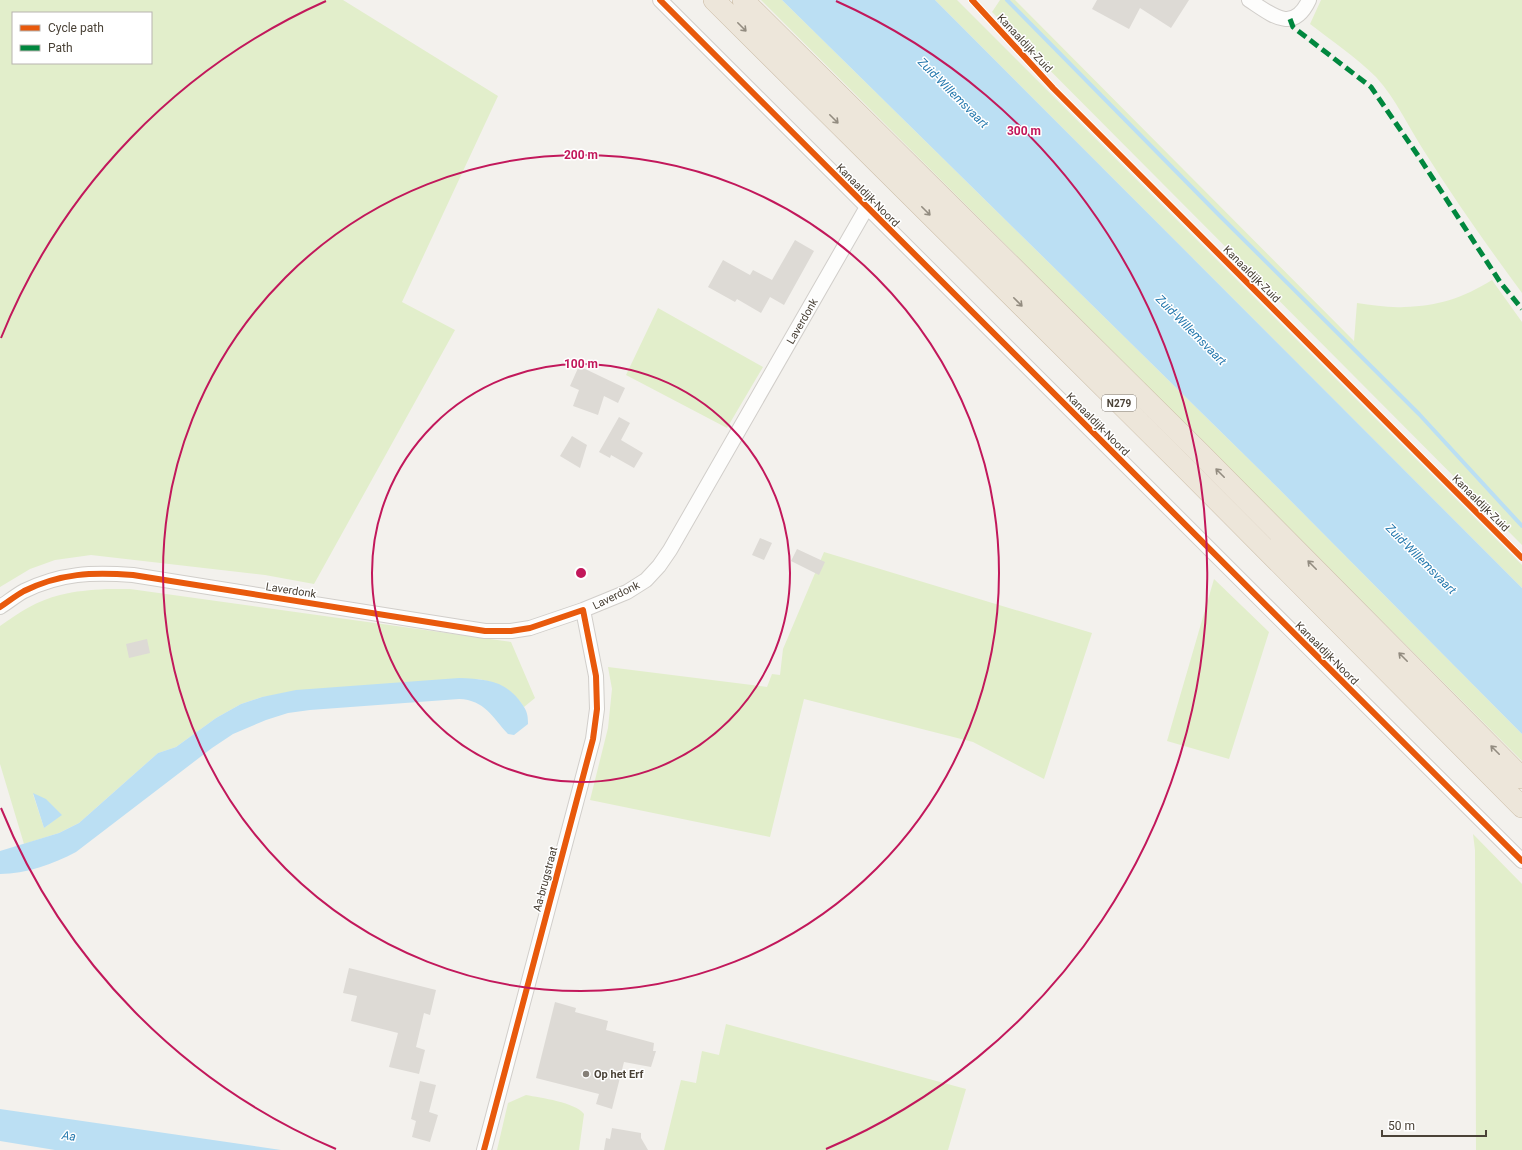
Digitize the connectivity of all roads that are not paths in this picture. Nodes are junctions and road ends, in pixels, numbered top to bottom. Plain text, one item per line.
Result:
1 (660, 0) edge
2 (714, 0) edge
3 (743, 0) edge
4 (1249, 0) edge
5 (1310, 0) edge
6 (867, 207) junction
7 (0, 607) edge
8 (583, 610) junction
9 (1522, 778) edge
10 (1522, 807) edge
11 (1522, 861) edge
12 (484, 1150) edge

1 - 6 street, Kanaaldijk-Noord
2 -> 10 highway, N279
9 -> 3 highway, N279
4 - 5 street
6 - 8 street, Laverdonk
6 - 11 street, Kanaaldijk-Noord
7 - 8 street, Laverdonk
8 - 12 street, Aa-brugstraat

